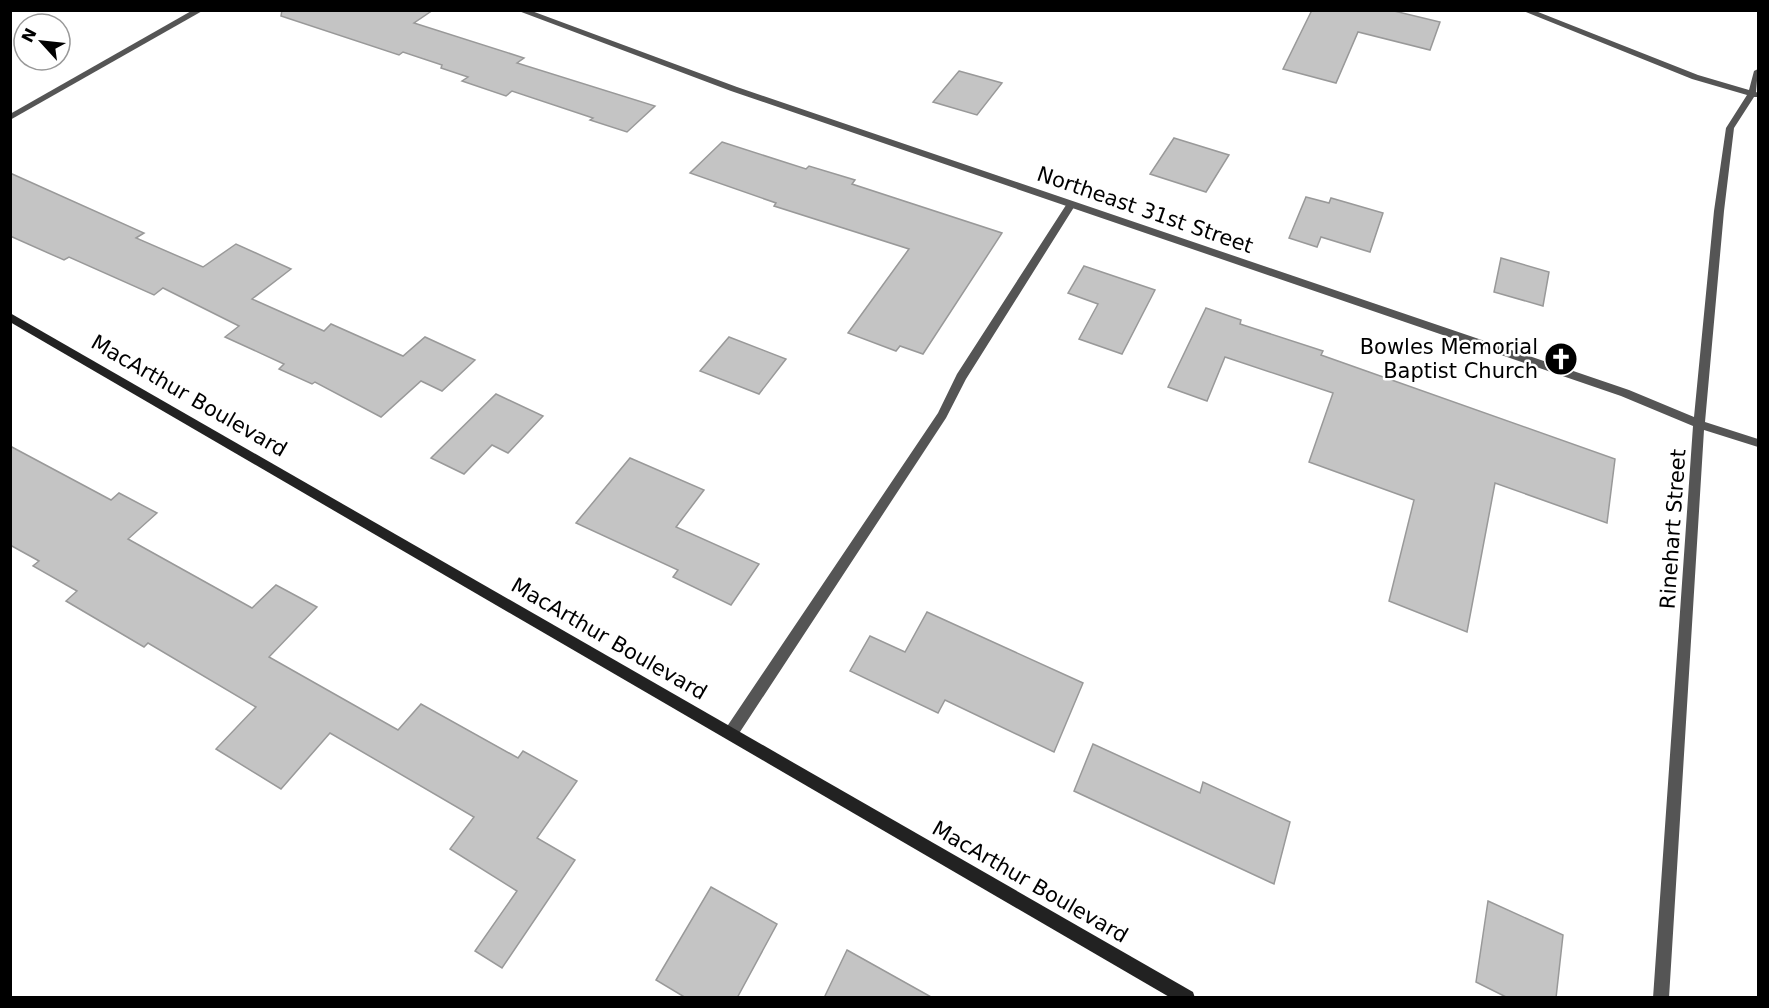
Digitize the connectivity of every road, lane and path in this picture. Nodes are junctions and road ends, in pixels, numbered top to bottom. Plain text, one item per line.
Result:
1 (200, 10) edge
2 (520, 10) edge
3 (1525, 10) edge
4 (1758, 71) edge
5 (1755, 94) edge
6 (10, 118) edge
7 (1071, 204) junction
8 (10, 317) edge
9 (1700, 424) junction
10 (1758, 442) edge
11 (731, 733) junction
12 (1187, 998) edge
13 (1661, 998) edge

1 - 6 street
2 - 7 street, Northeast 31st Street
3 - 5 street
4 - 5 street, Rinehart Street
5 - 9 street, Rinehart Street
7 - 9 street, Northeast 31st Street
7 - 11 street
8 - 11 main road, MacArthur Boulevard
9 - 10 street, Northeast 31st Street
9 - 13 street, Rinehart Street
11 - 12 main road, MacArthur Boulevard

